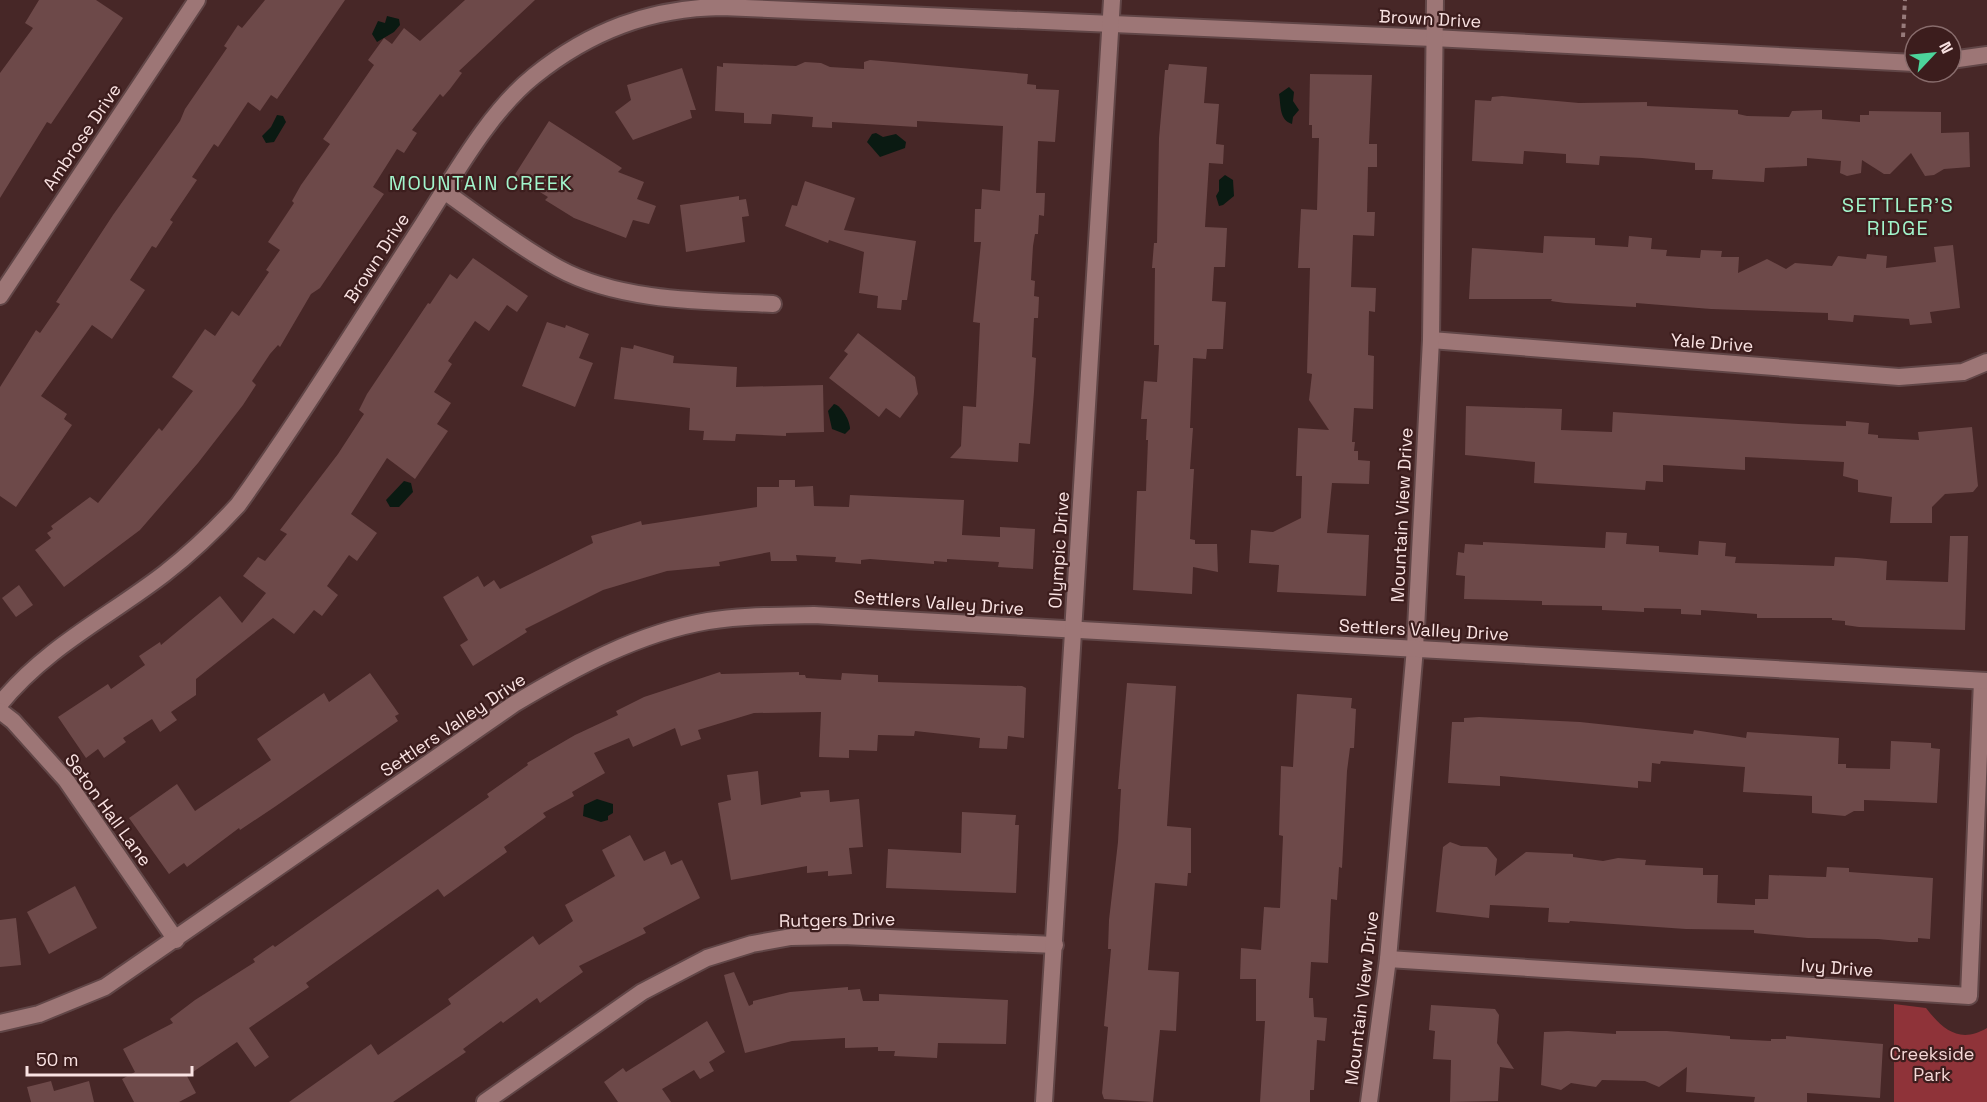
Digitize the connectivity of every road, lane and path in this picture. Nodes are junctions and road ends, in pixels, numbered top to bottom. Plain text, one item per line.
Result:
1 (197, 0) edge
2 (1112, 0) edge
3 (1435, 0) edge
4 (1905, 0) edge
5 (648, 7) edge
6 (1904, 24) edge
7 (1111, 26) junction
8 (1433, 38) junction
9 (1987, 55) edge
10 (1963, 58) edge
11 (1903, 62) edge
12 (444, 191) junction
13 (0, 296) edge
14 (773, 304) dead end
15 (1431, 340) junction
16 (1987, 362) edge
17 (1073, 631) junction
18 (1415, 648) junction
19 (1984, 681) edge
20 (0, 704) edge
21 (0, 711) edge
22 (176, 940) junction
23 (1055, 945) junction
24 (1388, 958) junction
25 (0, 1023) edge
26 (485, 1102) edge
27 (1044, 1102) edge
28 (1370, 1102) edge

1 - 13 street, Ambrose Drive
2 - 7 street, Olympic Drive
3 - 8 street, Mountain View Drive
4 - 6 path
5 - 7 street, Brown Drive
5 - 12 street, Brown Drive
7 - 8 street, Brown Drive
7 - 17 street, Olympic Drive
8 - 11 street, Brown Drive
8 - 15 street, Mountain View Drive
9 - 10 street
12 - 14 street
12 - 20 street, Brown Drive
15 - 16 street, Yale Drive
15 - 18 street, Mountain View Drive
17 - 18 street, Settlers Valley Drive
17 - 22 street, Settlers Valley Drive
17 - 23 street, Olympic Drive
18 - 19 street, Settlers Valley Drive
18 - 24 street, Mountain View Drive
19 - 24 street, Ivy Drive
21 - 22 street, Seton Hall Lane
22 - 25 street, Settlers Valley Drive
23 - 26 street, Rutgers Drive
23 - 27 street, Olympic Drive
24 - 28 street, Mountain View Drive

